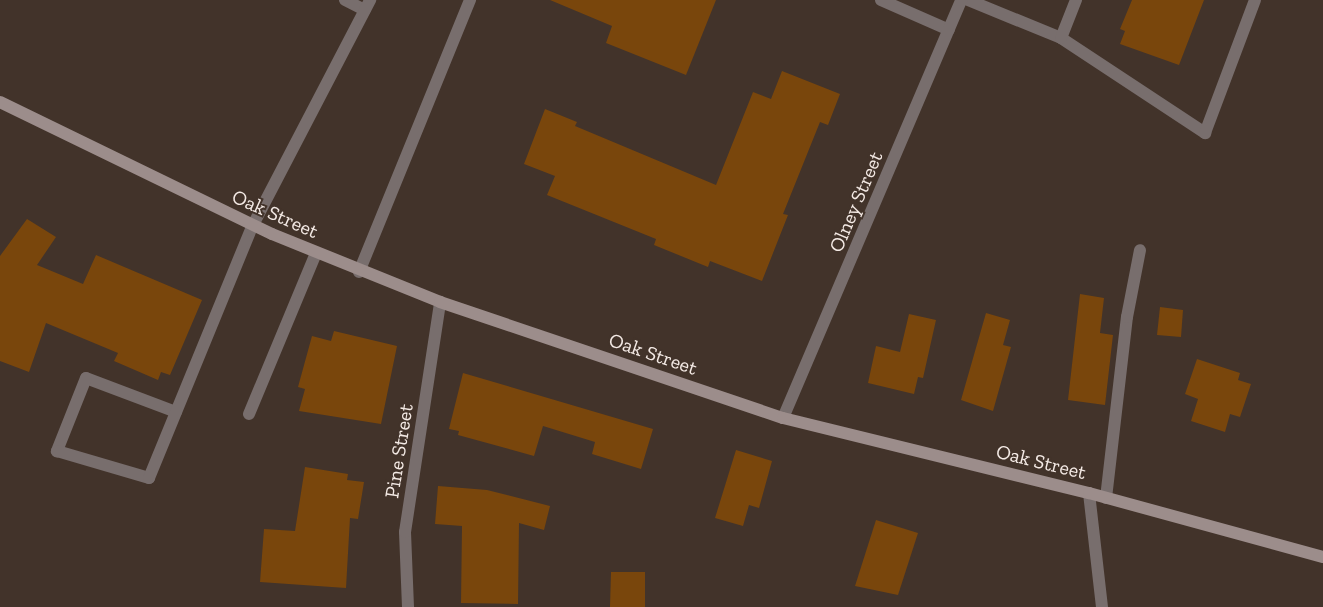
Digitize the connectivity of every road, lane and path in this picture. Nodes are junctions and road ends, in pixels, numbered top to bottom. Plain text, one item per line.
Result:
1 (345, 0) edge
2 (470, 0) edge
3 (881, 0) edge
4 (961, 0) edge
5 (968, 0) edge
6 (1076, 0) edge
7 (1255, 0) edge
8 (367, 5) edge
9 (950, 30) junction
10 (1061, 38) junction
11 (0, 102) edge
12 (253, 226) junction
13 (1140, 250) dead end
14 (316, 253) junction
15 (359, 272) junction
16 (440, 302) junction
17 (176, 412) junction
18 (249, 414) dead end
19 (783, 418) junction
20 (1089, 493) junction
21 (1106, 498) junction
22 (1323, 558) edge
23 (408, 607) edge
24 (1102, 607) edge

1 - 8 street
2 - 15 street
3 - 9 street
4 - 9 street, Olney Street
5 - 10 street
6 - 10 street
7 - 10 street
8 - 12 street
9 - 19 street, Olney Street
11 - 12 street, Oak Street
12 - 14 street, Oak Street
12 - 17 street
13 - 21 street
14 - 15 street, Oak Street
14 - 18 street
15 - 16 street, Oak Street
16 - 19 street, Oak Street
16 - 23 street, Pine Street
17 - 17 street
19 - 20 street, Oak Street
20 - 21 street, Oak Street
20 - 24 street
21 - 22 street, Oak Street

